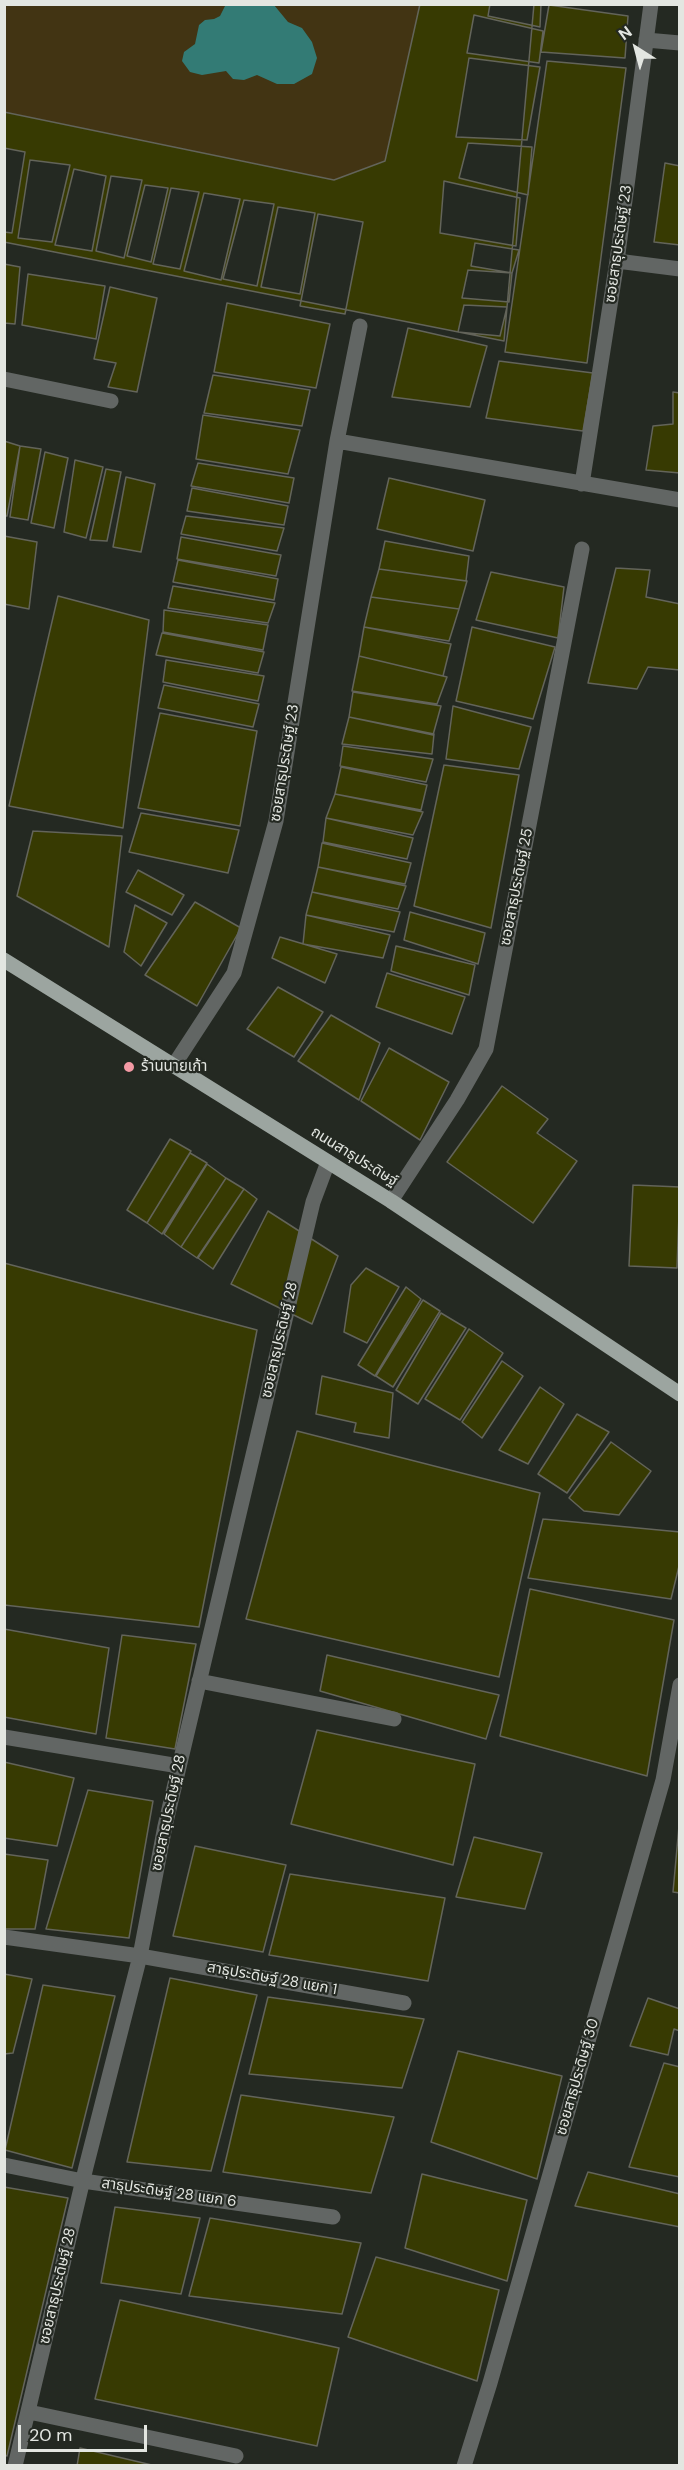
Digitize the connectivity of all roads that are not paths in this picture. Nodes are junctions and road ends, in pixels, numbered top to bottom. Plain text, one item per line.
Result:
1 (651, 4) edge
2 (646, 39) junction
3 (680, 43) edge
4 (617, 261) junction
5 (680, 269) edge
6 (360, 326) dead end
7 (4, 380) edge
8 (111, 401) dead end
9 (337, 441) junction
10 (582, 484) junction
11 (680, 500) edge
12 (582, 549) dead end
13 (4, 960) edge
14 (174, 1065) junction
15 (328, 1162) junction
16 (391, 1201) junction
17 (680, 1394) edge
18 (199, 1682) junction
19 (680, 1685) edge
20 (394, 1719) dead end
21 (4, 1737) edge
22 (179, 1766) junction
23 (4, 1937) edge
24 (140, 1956) junction
25 (404, 2003) dead end
26 (4, 2165) edge
27 (83, 2181) junction
28 (333, 2217) dead end
29 (29, 2412) junction
30 (236, 2456) dead end
31 (15, 2466) edge
32 (464, 2466) edge

1 - 2 street, ซอยสาธุประดิษฐ์ 23
2 - 3 street
2 - 4 street, ซอยสาธุประดิษฐ์ 23
4 - 5 street
4 - 10 street, ซอยสาธุประดิษฐ์ 23
6 - 9 street, ซอยสาธุประดิษฐ์ 23
7 - 8 street
9 - 10 street
9 - 14 street, ซอยสาธุประดิษฐ์ 23
10 - 11 street
12 - 16 street, ซอยสาธุประดิษฐ์ 25
13 - 14 main road, ถนนสาธุประดิษฐ์
14 - 15 main road, ถนนสาธุประดิษฐ์
15 - 16 main road, ถนนสาธุประดิษฐ์
15 - 18 street, ซอยสาธุประดิษฐ์ 28
16 - 17 main road, ถนนสาธุประดิษฐ์
18 - 20 street
18 - 22 street, ซอยสาธุประดิษฐ์ 28
19 - 32 street, ซอยสาธุประดิษฐ์ 30
21 - 22 street
22 - 24 street, ซอยสาธุประดิษฐ์ 28
23 - 24 street, สาธุประดิษฐ์ 28 แยก 1
24 - 25 street, สาธุประดิษฐ์ 28 แยก 1
24 - 27 street, ซอยสาธุประดิษฐ์ 28
26 - 27 street, สาธุประดิษฐ์ 28 แยก 6
27 - 28 street, สาธุประดิษฐ์ 28 แยก 6
27 - 29 street, ซอยสาธุประดิษฐ์ 28
29 - 30 street
29 - 31 street, ซอยสาธุประดิษฐ์ 28

